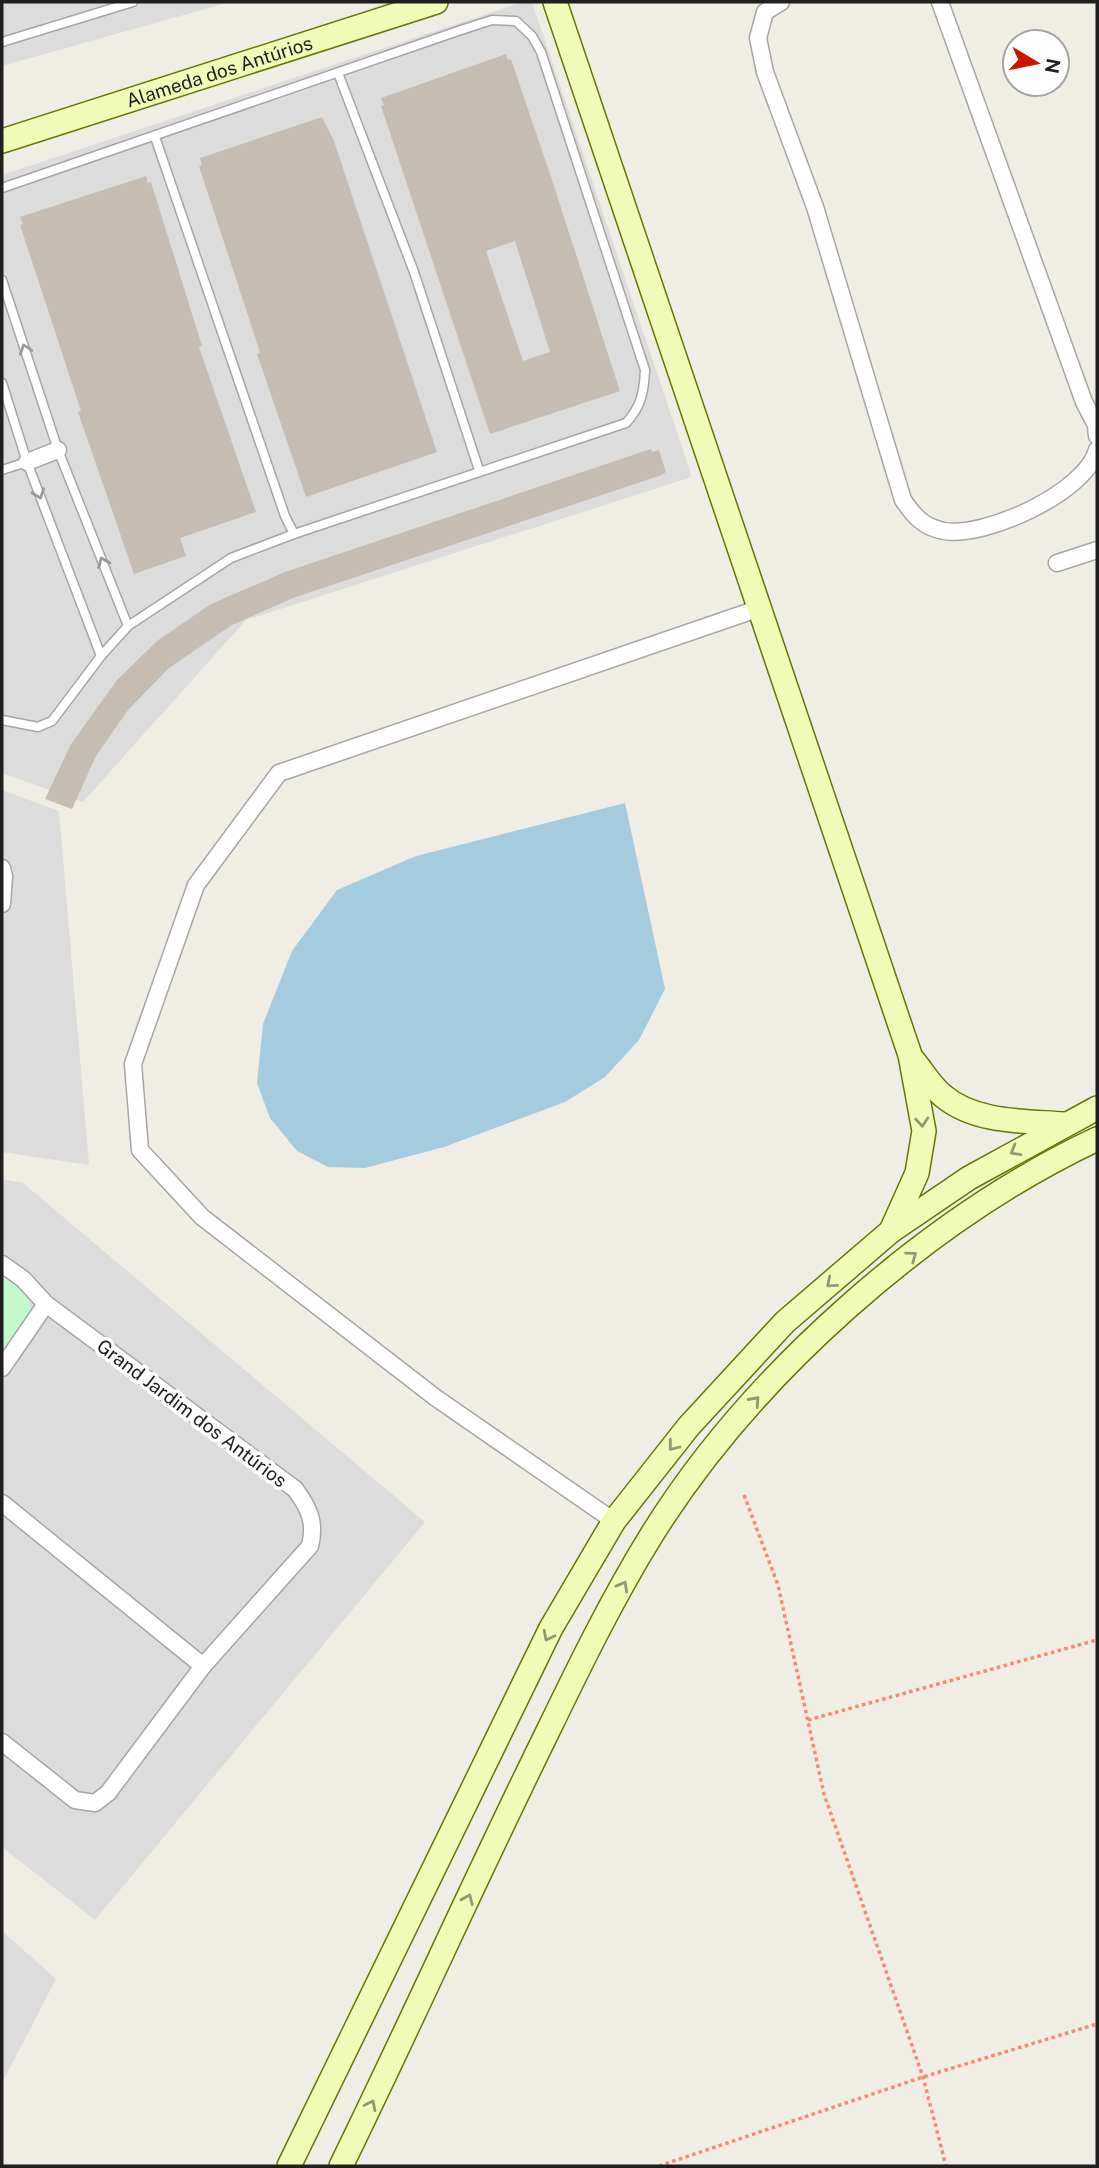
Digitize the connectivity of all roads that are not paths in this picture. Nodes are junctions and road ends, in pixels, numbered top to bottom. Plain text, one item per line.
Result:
1 (133, 2) edge
2 (436, 2) edge
3 (555, 2) edge
4 (781, 2) edge
5 (940, 2) edge
6 (2, 42) edge
7 (338, 73) junction
8 (155, 137) junction
9 (2, 141) edge
10 (2, 188) edge
11 (2, 280) edge
12 (2, 383) edge
13 (1093, 410) edge
14 (1097, 436) edge
15 (58, 450) junction
16 (1097, 450) edge
17 (27, 462) junction
18 (2, 470) edge
19 (479, 470) junction
20 (294, 534) junction
21 (1097, 551) edge
22 (1057, 563) dead end
23 (760, 608) junction
24 (128, 626) junction
25 (101, 656) junction
26 (2, 720) edge
27 (2, 868) edge
28 (2, 904) edge
29 (910, 1055) junction
30 (1097, 1108) edge
31 (1064, 1124) junction
32 (1097, 1139) edge
33 (891, 1231) junction
34 (2, 1264) edge
35 (46, 1304) junction
36 (2, 1368) edge
37 (2, 1503) edge
38 (614, 1521) junction
39 (203, 1666) junction
40 (2, 1742) edge
41 (289, 2166) edge
42 (341, 2166) edge

1 - 6 lane
2 - 9 main road, Alameda dos Antúrios
3 - 23 main road
4 - 16 street
5 - 13 street
7 - 8 lane
7 - 19 lane
7 - 19 lane
8 - 10 lane
8 - 20 lane
15 -> 11 lane
12 - 17 lane
13 - 14 street
15 - 17 street
24 -> 15 lane
17 - 18 lane
17 -> 25 lane
19 - 20 lane
20 - 24 lane
21 - 22 street
23 - 29 main road
23 - 38 street
24 - 25 lane
25 - 26 lane
27 - 28 street
29 - 31 main road
29 -> 33 main road
30 - 31 main road
31 -> 33 main road
42 -> 32 main road
33 -> 38 main road
34 - 35 street, Grand Jardim dos Antúrios
35 - 36 street
35 - 39 street, Grand Jardim dos Antúrios
37 - 39 street
38 -> 41 main road
39 - 40 street, Grand Jardim dos Antúrios

